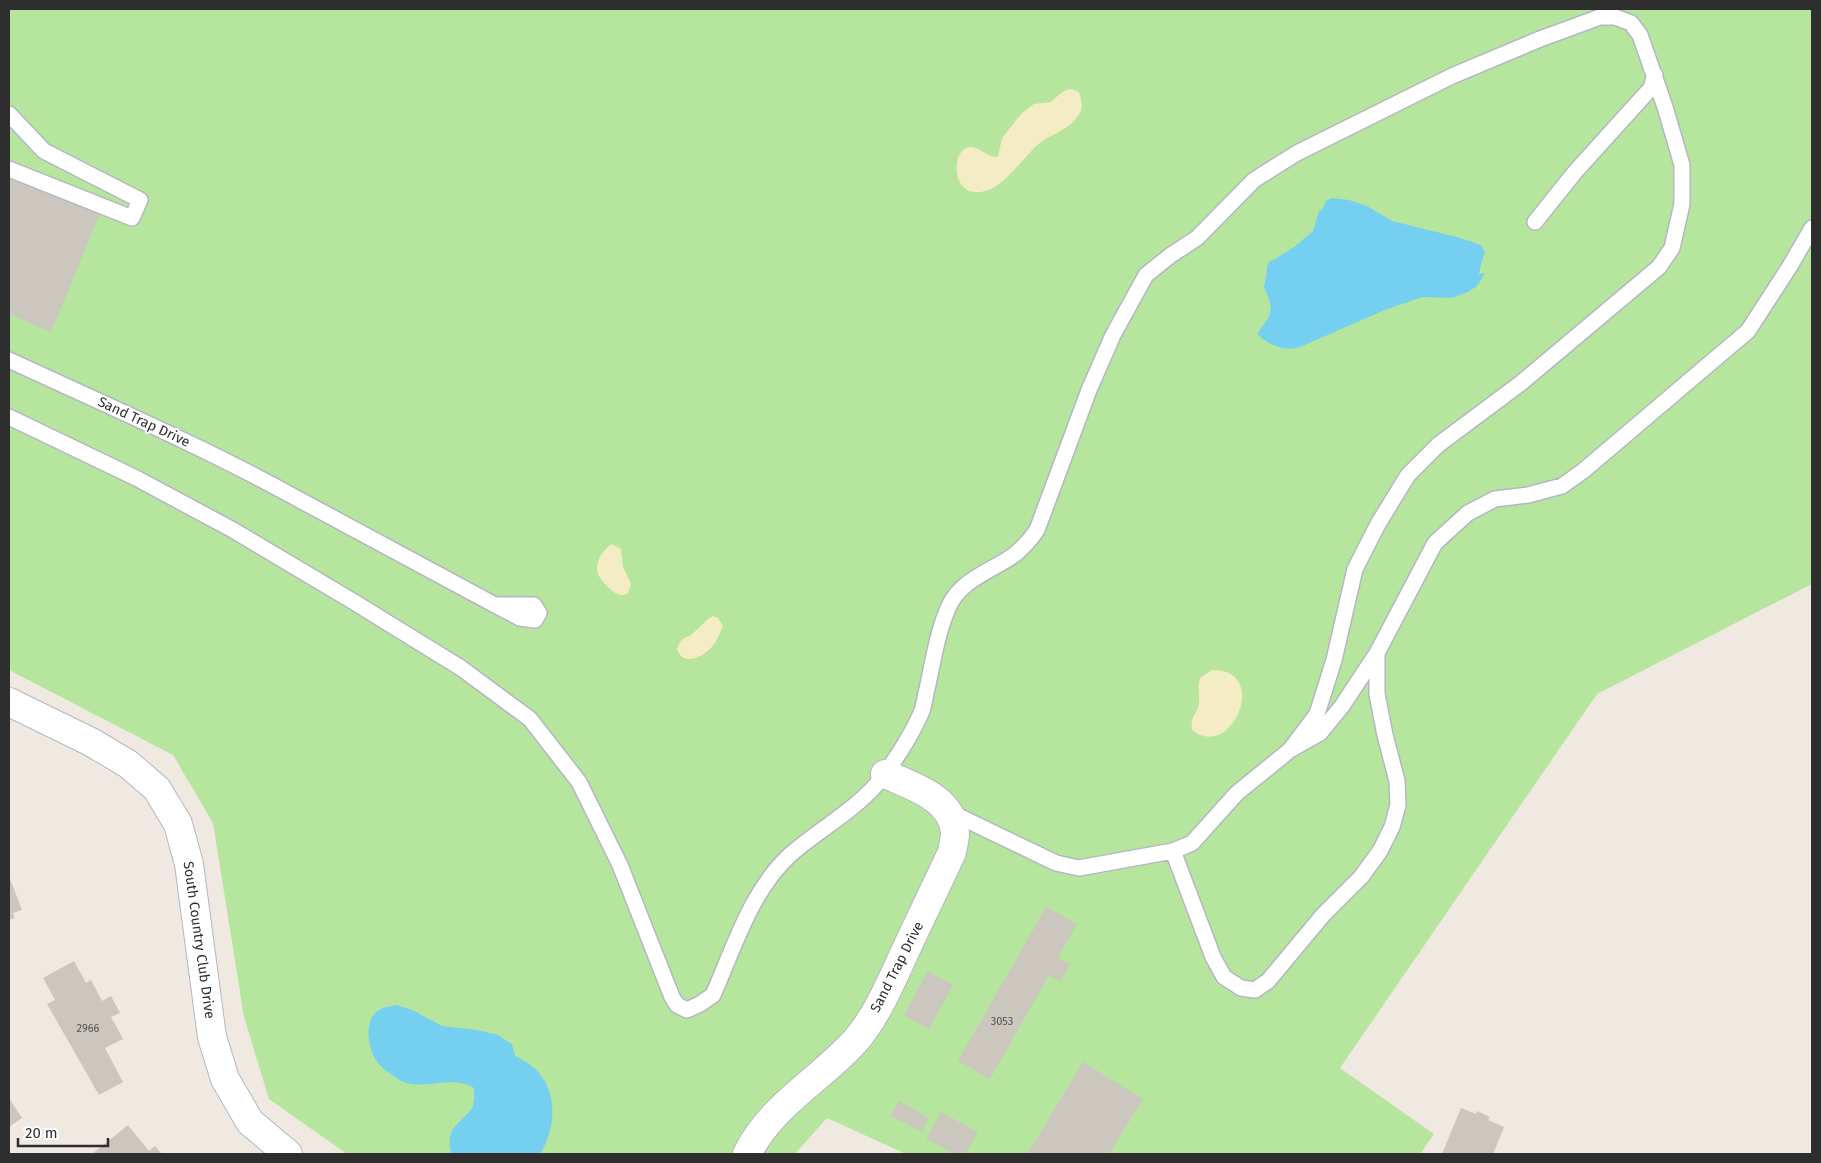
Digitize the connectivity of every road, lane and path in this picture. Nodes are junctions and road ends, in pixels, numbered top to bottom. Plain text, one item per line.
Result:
1 (1655, 75) junction
2 (1636, 103) junction
3 (1665, 107) junction
4 (9, 114) edge
5 (9, 169) edge
6 (1535, 222) dead end
7 (1812, 228) edge
8 (9, 360) edge
9 (9, 417) edge
10 (495, 605) dead end
11 (1377, 653) junction
12 (9, 702) edge
13 (1290, 750) junction
14 (885, 774) junction
15 (948, 810) junction
16 (1192, 843) junction
17 (1174, 851) junction
18 (1182, 875) junction
19 (288, 1154) edge
20 (747, 1154) edge

1 - 2 lane
1 - 3 lane
1 - 14 lane
2 - 3 lane
2 - 6 lane
3 - 13 lane
4 - 5 lane
7 - 11 lane
8 - 10 lane, Sand Trap Drive
9 - 14 lane
11 - 13 lane
11 - 18 lane
12 - 19 street, South Country Club Drive
13 - 16 lane
14 - 15 street
15 - 17 lane
15 - 20 street, Sand Trap Drive
16 - 17 lane
16 - 18 lane
17 - 18 lane

